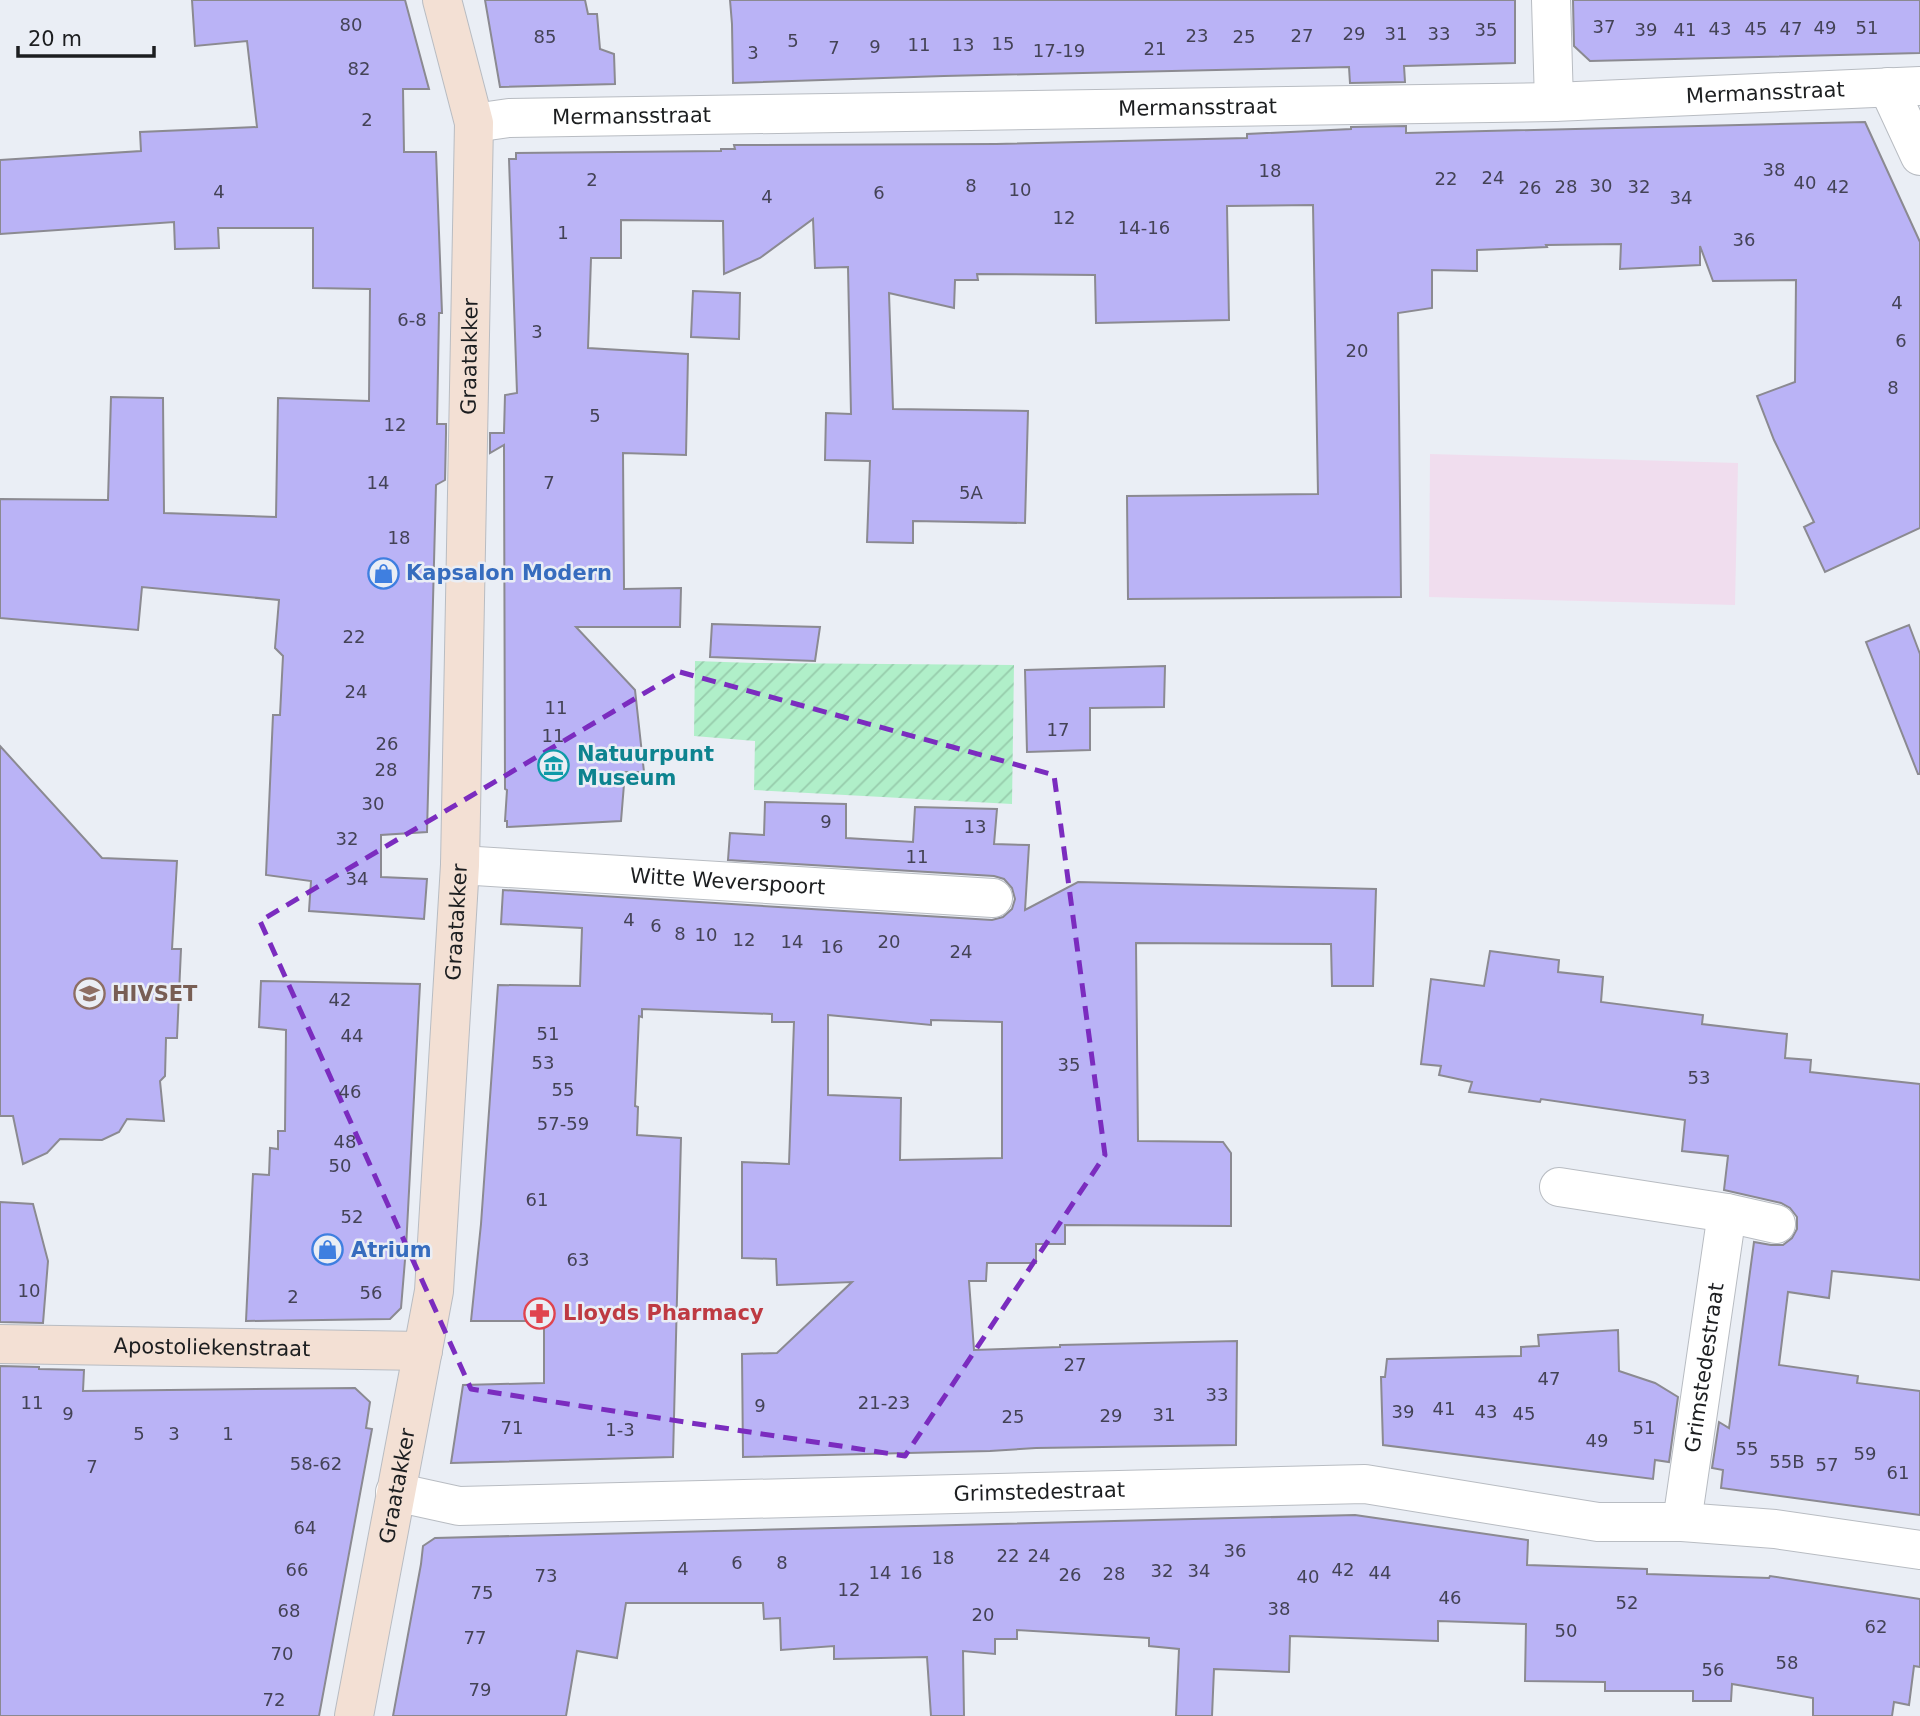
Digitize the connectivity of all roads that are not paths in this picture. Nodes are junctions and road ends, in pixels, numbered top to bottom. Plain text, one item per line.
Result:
1 (442, 0) edge
2 (1551, 0) edge
3 (1904, 87) edge
4 (1554, 102) junction
5 (474, 123) junction
6 (1920, 156) edge
7 (460, 864) junction
8 (993, 898) dead end
9 (1559, 1187) dead end
10 (1727, 1213) junction
11 (1776, 1224) dead end
12 (0, 1343) edge
13 (423, 1351) junction
14 (395, 1492) junction
15 (1682, 1522) junction
16 (1920, 1550) edge
17 (354, 1716) edge

1 - 5 street, Graatakker
2 - 4 street
3 - 4 street, Mermansstraat
3 - 6 street
4 - 5 street, Mermansstraat
5 - 7 street, Graatakker
7 - 8 street, Witte Weverspoort
7 - 13 street, Graatakker
9 - 10 street
10 - 11 street
10 - 15 street, Grimstedestraat
12 - 13 street, Apostoliekenstraat
13 - 14 street, Graatakker
14 - 15 street, Grimstedestraat
14 - 17 street, Graatakker
15 - 16 street, Grimstedestraat

